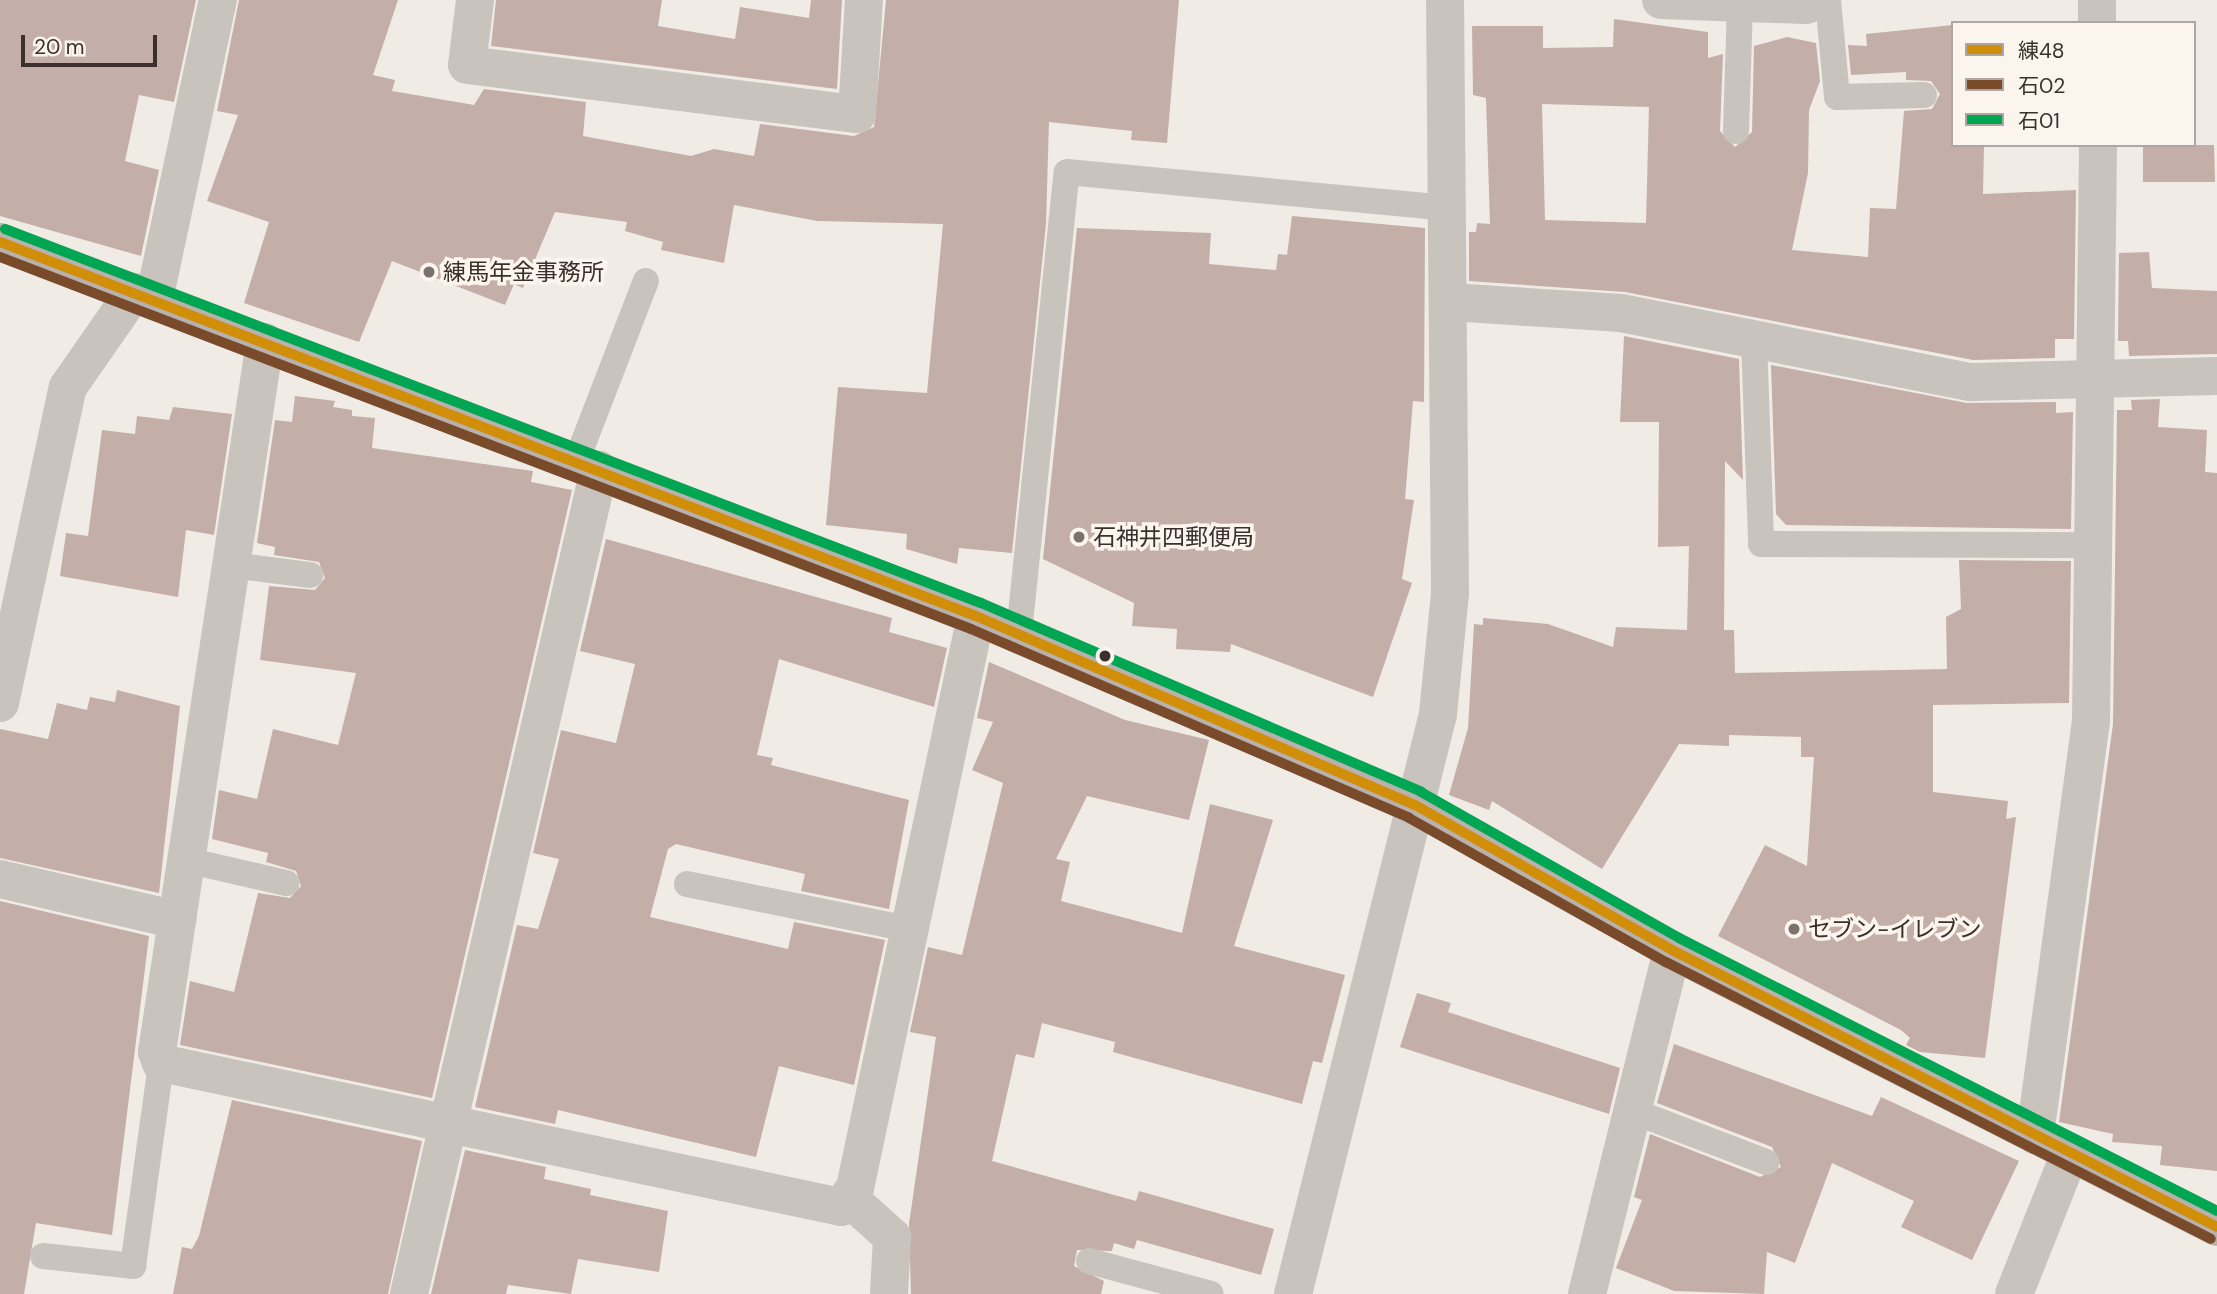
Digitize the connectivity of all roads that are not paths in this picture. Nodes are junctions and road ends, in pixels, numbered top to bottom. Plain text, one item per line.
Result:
1 (218, 0) edge
2 (475, 0) edge
3 (863, 0) edge
4 (1445, 0) edge
5 (1661, 0) edge
6 (1819, 0) edge
7 (1828, 0) edge
8 (2097, 0) edge
9 (1740, 3) junction
10 (2097, 21) edge
11 (1924, 95) dead end
12 (1736, 131) dead end
13 (2098, 147) edge
14 (1448, 208) junction
15 (0, 242) edge
16 (646, 281) dead end
17 (144, 296) junction
18 (1451, 302) junction
19 (1754, 339) junction
20 (265, 342) junction
21 (2217, 376) edge
22 (2099, 377) junction
23 (588, 466) junction
24 (2095, 545) junction
25 (231, 565) junction
26 (310, 575) dead end
27 (976, 616) junction
28 (1019, 633) junction
29 (0, 703) edge
30 (1415, 805) junction
31 (186, 860) junction
32 (0, 879) edge
33 (286, 883) dead end
34 (687, 884) dead end
35 (177, 920) junction
36 (908, 929) junction
37 (1672, 950) junction
38 (161, 1063) junction
39 (1630, 1111) junction
40 (445, 1127) junction
41 (2035, 1135) junction
42 (2070, 1153) junction
43 (1766, 1162) dead end
44 (850, 1199) junction
45 (2217, 1227) edge
46 (43, 1256) dead end
47 (1089, 1261) dead end
48 (409, 1294) edge
49 (889, 1294) edge
50 (1211, 1294) edge
51 (1293, 1294) edge
52 (1587, 1294) edge
53 (2014, 1294) edge

1 - 17 street
2 - 3 street
4 - 14 street
5 - 9 street
6 - 9 street
7 - 11 lane
8 - 10 street
9 - 12 lane
13 - 22 street
14 - 18 street
14 - 28 lane
15 - 17 main road
16 - 23 lane
17 - 20 main road
17 - 29 street
18 - 19 street
18 - 30 street
19 - 22 street
19 - 24 lane
20 - 23 main road
20 - 25 street
21 - 22 street
22 - 24 street
23 - 27 main road
23 - 40 street
24 - 41 street
25 - 26 lane
25 - 31 street
27 - 28 main road
27 - 36 street
28 - 30 main road
30 - 37 main road
30 - 51 street
31 - 33 lane
31 - 35 street
32 - 35 street
34 - 36 lane
35 - 38 street
36 - 44 street
37 - 39 street
37 - 41 main road
38 - 40 street
38 - 46 lane
39 - 43 lane
39 - 52 street
40 - 44 street
40 - 48 street
41 - 42 main road
42 - 45 main road
42 - 53 street
44 - 49 street
47 - 50 lane

